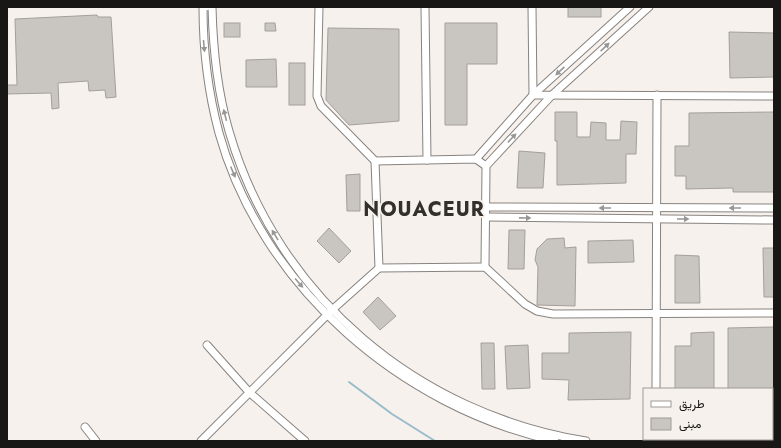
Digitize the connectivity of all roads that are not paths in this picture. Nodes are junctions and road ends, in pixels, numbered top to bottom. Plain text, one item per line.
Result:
1 (203, 7) edge
2 (206, 7) edge
3 (212, 7) edge
4 (319, 7) edge
5 (425, 7) edge
6 (532, 7) edge
7 (630, 7) edge
8 (649, 7) edge
9 (533, 95) junction
10 (552, 95) junction
11 (657, 95) junction
12 (774, 96) edge
13 (476, 159) junction
14 (427, 160) junction
15 (375, 161) junction
16 (486, 166) junction
17 (486, 207) junction
18 (656, 208) junction
19 (774, 208) edge
20 (486, 217) junction
21 (656, 219) junction
22 (774, 220) edge
23 (486, 267) junction
24 (379, 268) junction
25 (330, 312) junction
26 (774, 313) edge
27 (657, 315) junction
28 (207, 344) dead end
29 (656, 388) edge
30 (249, 392) junction
31 (85, 427) dead end
32 (522, 430) junction
33 (96, 441) edge
34 (200, 441) edge
35 (305, 441) edge
36 (555, 441) edge
37 (586, 441) edge

1 - 2 street
1 -> 25 street
25 -> 3 street
4 - 15 street
5 - 14 street
6 - 9 street
7 -> 9 street
10 -> 8 street
9 - 10 street
9 - 13 street
10 - 11 street
16 -> 10 street
11 - 12 street
11 - 18 street
13 - 14 street
13 - 16 street
14 - 15 street
15 - 24 street
16 - 17 street
18 -> 17 street
17 - 20 street
19 -> 18 street
18 - 21 street
20 -> 21 street
20 - 23 street
21 -> 22 street
21 - 27 street
23 - 24 street
23 - 27 street
24 - 25 street
25 - 30 street
25 - 32 street
26 - 27 street
27 - 29 street
28 - 30 street
30 - 34 street
30 - 35 street
31 - 33 street
32 - 36 street
32 - 37 street

